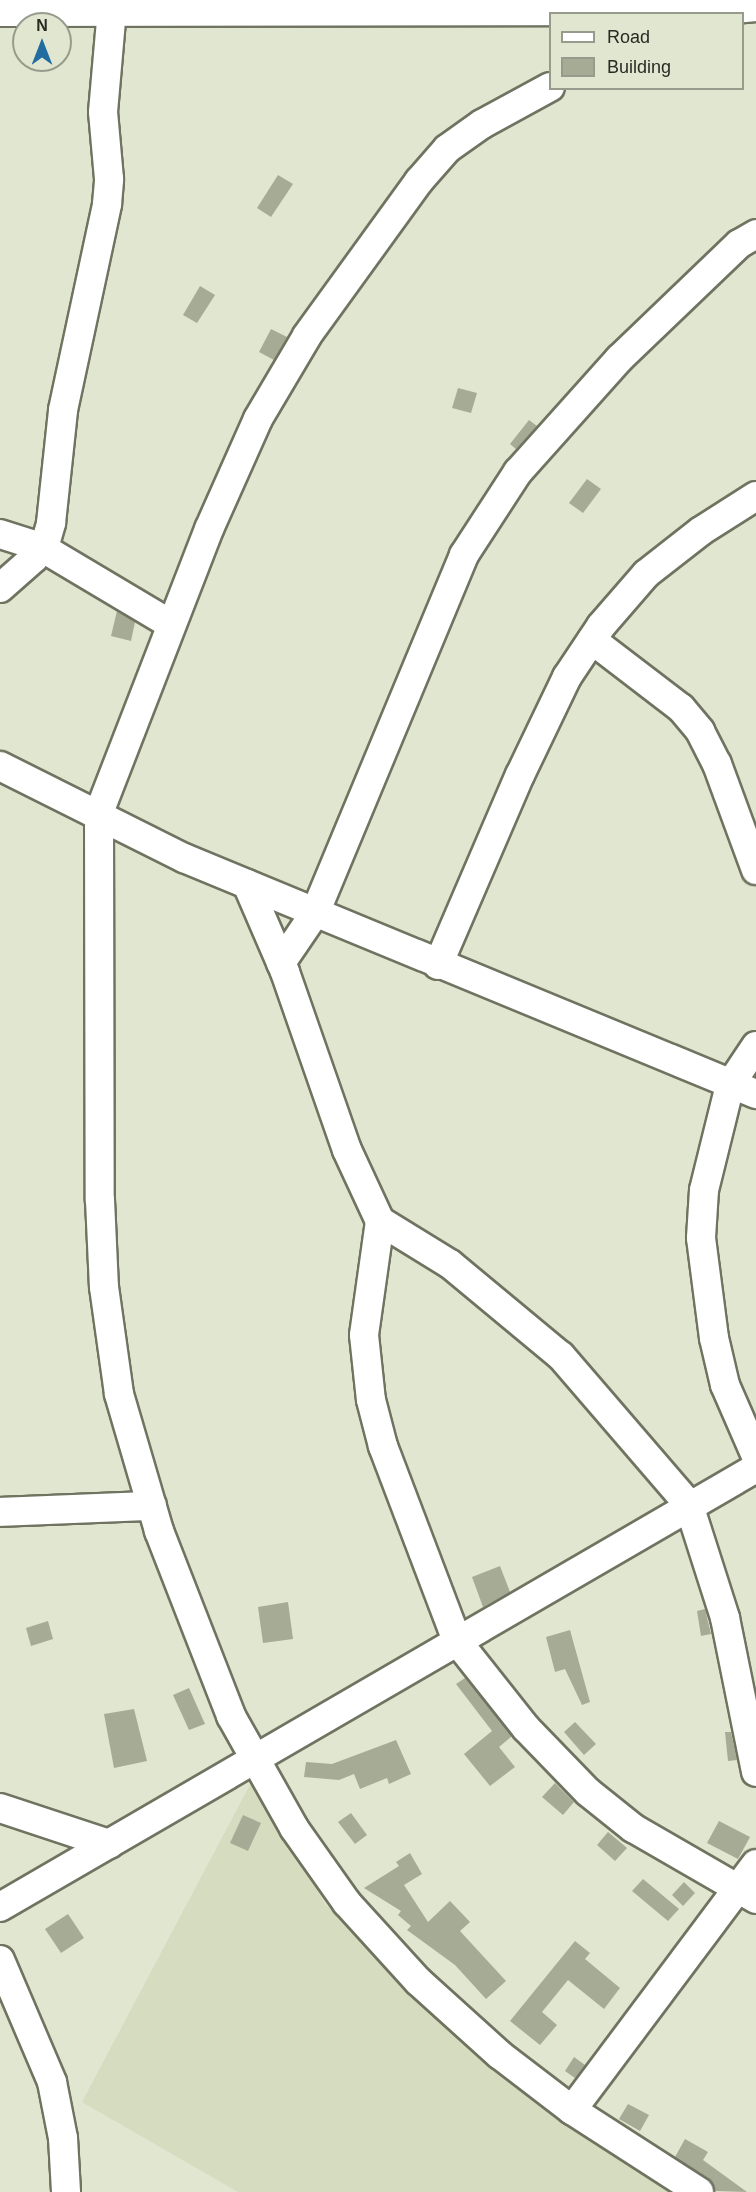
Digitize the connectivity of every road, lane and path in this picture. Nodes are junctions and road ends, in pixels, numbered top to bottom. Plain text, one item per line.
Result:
1 (756, 7) edge
2 (112, 10) junction
3 (0, 12) edge
4 (710, 12) edge
5 (549, 88) edge
6 (756, 234) edge
7 (756, 496) edge
8 (0, 534) edge
9 (41, 547) junction
10 (0, 588) edge
11 (170, 624) junction
12 (592, 640) junction
13 (0, 766) edge
14 (99, 813) junction
15 (756, 870) edge
16 (247, 884) junction
17 (315, 913) junction
18 (281, 963) junction
19 (438, 964) junction
20 (756, 1046) edge
21 (743, 1090) edge
22 (380, 1221) junction
23 (756, 1456) edge
24 (756, 1468) edge
25 (689, 1505) junction
26 (152, 1506) junction
27 (0, 1512) edge
28 (457, 1641) junction
29 (253, 1758) junction
30 (756, 1772) edge
31 (0, 1809) edge
32 (109, 1844) junction
33 (756, 1864) edge
34 (747, 1895) edge
35 (0, 1907) edge
36 (0, 1960) edge
37 (572, 2110) junction
38 (66, 2192) edge
39 (699, 2192) edge

1 - 4 street
2 - 3 street
2 - 4 street
2 - 9 street
5 - 11 street
6 - 17 street
7 - 12 street
8 - 9 street
9 - 10 street
9 - 11 street
11 - 14 street
12 - 15 street
12 - 19 street
13 - 14 street
14 - 16 street
14 - 26 street
16 - 17 street
16 - 18 street
17 - 18 street
17 - 19 street
18 - 22 street
19 - 21 street
20 - 21 street
21 - 23 street
22 - 25 street
22 - 28 street
24 - 25 street
25 - 28 street
25 - 30 street
26 - 27 street
26 - 29 street
28 - 29 street
28 - 34 street
29 - 32 street
29 - 37 street
31 - 32 street
32 - 35 street
33 - 34 street
34 - 37 street
36 - 38 street
37 - 39 street

